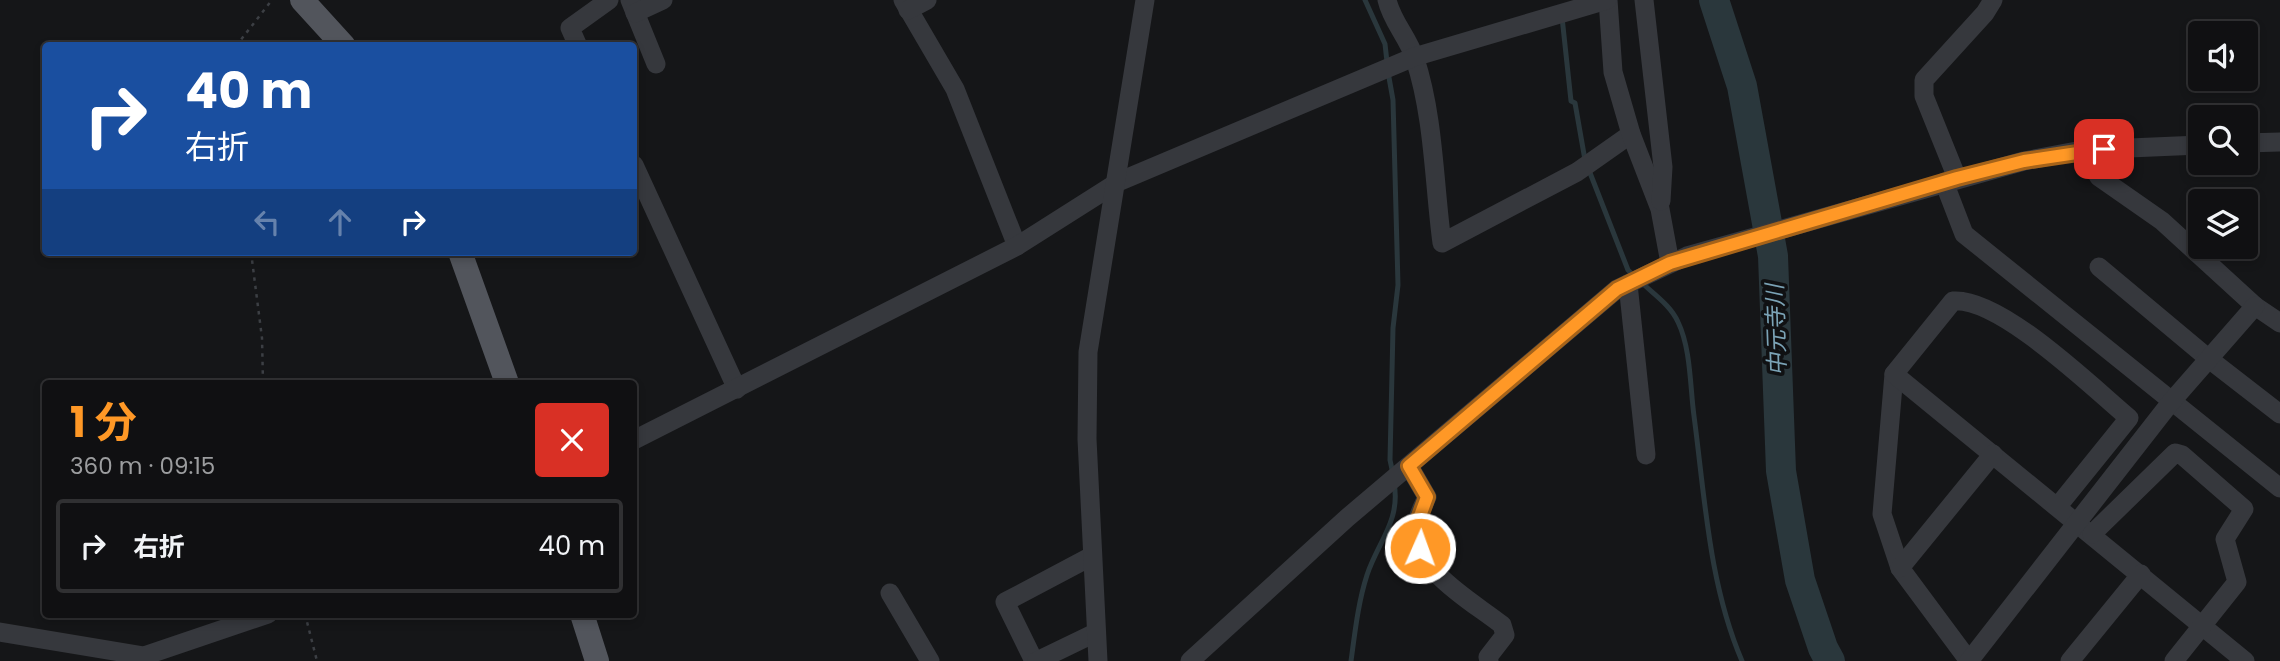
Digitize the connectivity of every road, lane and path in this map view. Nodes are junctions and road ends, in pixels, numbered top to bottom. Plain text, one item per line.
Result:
1 (272, 0) edge
2 (302, 0) edge
3 (609, 0) edge
4 (663, 0) edge
5 (927, 0) edge
6 (1145, 0) edge
7 (1387, 0) edge
8 (1608, 0) edge
9 (1644, 0) edge
10 (1993, 0) edge
11 (905, 5) edge
12 (632, 7) edge
13 (239, 42) edge
14 (340, 42) edge
15 (576, 42) edge
16 (1414, 57) junction
17 (656, 64) dead end
18 (1631, 134) junction
19 (2280, 142) edge
20 (2258, 143) edge
21 (2188, 146) edge
22 (2082, 150) junction
23 (637, 172) edge
24 (1951, 180) junction
25 (1118, 182) junction
26 (1660, 209) junction
27 (1017, 246) junction
28 (252, 256) edge
29 (461, 256) edge
30 (1679, 259) junction
31 (2099, 267) dead end
32 (1628, 284) junction
33 (2255, 306) junction
34 (2280, 323) edge
35 (2209, 359) junction
36 (1894, 374) junction
37 (263, 380) edge
38 (505, 380) edge
39 (737, 389) junction
40 (2171, 402) junction
41 (2280, 414) edge
42 (637, 439) edge
43 (1993, 454) junction
44 (1646, 455) dead end
45 (1409, 466) junction
46 (2280, 488) edge
47 (2058, 506) junction
48 (2085, 527) junction
49 (1092, 556) junction
50 (1900, 568) junction
51 (2141, 574) junction
52 (890, 593) dead end
53 (256, 618) edge
54 (306, 618) edge
55 (583, 618) edge
56 (2203, 625) junction
57 (0, 632) edge
58 (1095, 633) junction
59 (317, 661) edge
60 (597, 661) edge
61 (930, 661) edge
62 (1036, 661) edge
63 (1098, 661) edge
64 (1190, 661) edge
65 (1489, 661) edge
66 (1969, 661) edge
67 (2070, 661) edge
68 (2174, 661) edge
69 (2245, 661) edge

1 - 13 path
2 - 14 main road
3 - 15 street
4 - 12 street
5 - 11 street
6 - 25 street
7 - 16 street
8 - 16 street
8 - 18 street
9 - 26 street
10 - 24 street
11 - 27 street
12 - 17 street
16 - 18 street
16 - 25 street
18 - 26 street
19 - 20 street
21 - 22 street
22 - 24 street
22 - 33 street
23 - 39 street
24 - 30 street
24 - 40 street
25 - 27 street
25 - 49 street
26 - 30 street
27 - 39 street
28 - 37 path
29 - 38 main road
30 - 32 street
31 - 35 street
32 - 44 street
32 - 45 street
33 - 34 street
33 - 35 street
35 - 40 street
35 - 41 street
36 - 43 street
36 - 47 street
36 - 50 street
39 - 42 street
40 - 46 street
40 - 48 street
43 - 47 street
43 - 50 street
45 - 64 street
45 - 65 street
47 - 48 street
48 - 51 street
48 - 56 street
48 - 66 street
49 - 58 street
49 - 62 street
50 - 66 street
51 - 56 street
51 - 67 street
52 - 61 street
53 - 57 street
54 - 59 path
55 - 60 main road
56 - 68 street
56 - 69 street
58 - 62 street
58 - 63 street

